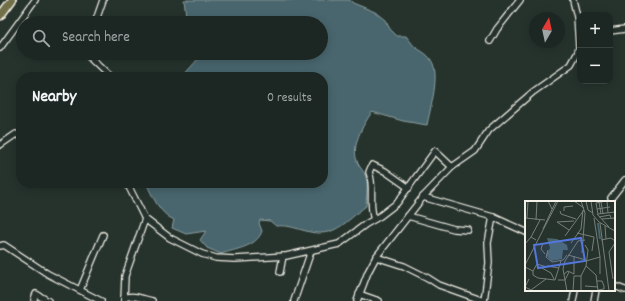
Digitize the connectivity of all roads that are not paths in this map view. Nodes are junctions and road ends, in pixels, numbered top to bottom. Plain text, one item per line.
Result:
1 (12, 0) edge
2 (35, 0) edge
3 (103, 0) edge
4 (520, 0) edge
5 (573, 0) edge
6 (0, 16) edge
7 (23, 16) edge
8 (97, 16) edge
9 (577, 25) edge
10 (16, 26) edge
11 (625, 29) edge
12 (613, 31) edge
13 (490, 41) dead end
14 (0, 48) edge
15 (578, 48) edge
16 (92, 60) edge
17 (105, 72) edge
18 (16, 134) edge
19 (0, 145) edge
20 (452, 167) junction
21 (625, 180) edge
22 (130, 188) edge
23 (409, 188) junction
24 (423, 198) junction
25 (611, 198) dead end
26 (408, 216) junction
27 (493, 217) junction
28 (145, 219) junction
29 (374, 219) junction
30 (468, 230) dead end
31 (525, 232) edge
32 (103, 235) dead end
33 (0, 246) edge
34 (311, 251) junction
35 (283, 256) junction
36 (376, 257) junction
37 (280, 272) dead end
38 (615, 286) edge
39 (80, 290) junction
40 (625, 290) edge
41 (576, 291) edge
42 (596, 291) edge
43 (359, 294) junction
44 (34, 299) dead end
45 (124, 300) edge
46 (48, 301) edge
47 (101, 301) edge
48 (152, 301) edge
49 (294, 301) edge
50 (357, 301) edge
51 (379, 301) edge
52 (484, 301) edge
53 (573, 301) edge
54 (594, 301) edge

1 - 6 main road
2 - 7 street
3 - 8 street
4 - 13 street
5 - 9 street
10 - 14 street
11 - 12 street
15 - 20 street
16 - 17 street
18 - 19 street
20 - 23 street
20 - 24 street
21 - 25 street
22 - 28 street
23 - 29 street
23 - 29 street
24 - 26 street
24 - 27 street
26 - 30 street
26 - 36 street
27 - 31 street
27 - 52 street
28 - 35 street
28 - 45 street
29 - 34 street
32 - 39 street
33 - 39 street
34 - 35 street
34 - 49 street
35 - 37 street
36 - 43 street
36 - 52 street
38 - 40 street
39 - 47 street
41 - 53 street
42 - 54 street
43 - 50 street
43 - 51 street
44 - 46 street
45 - 48 street

